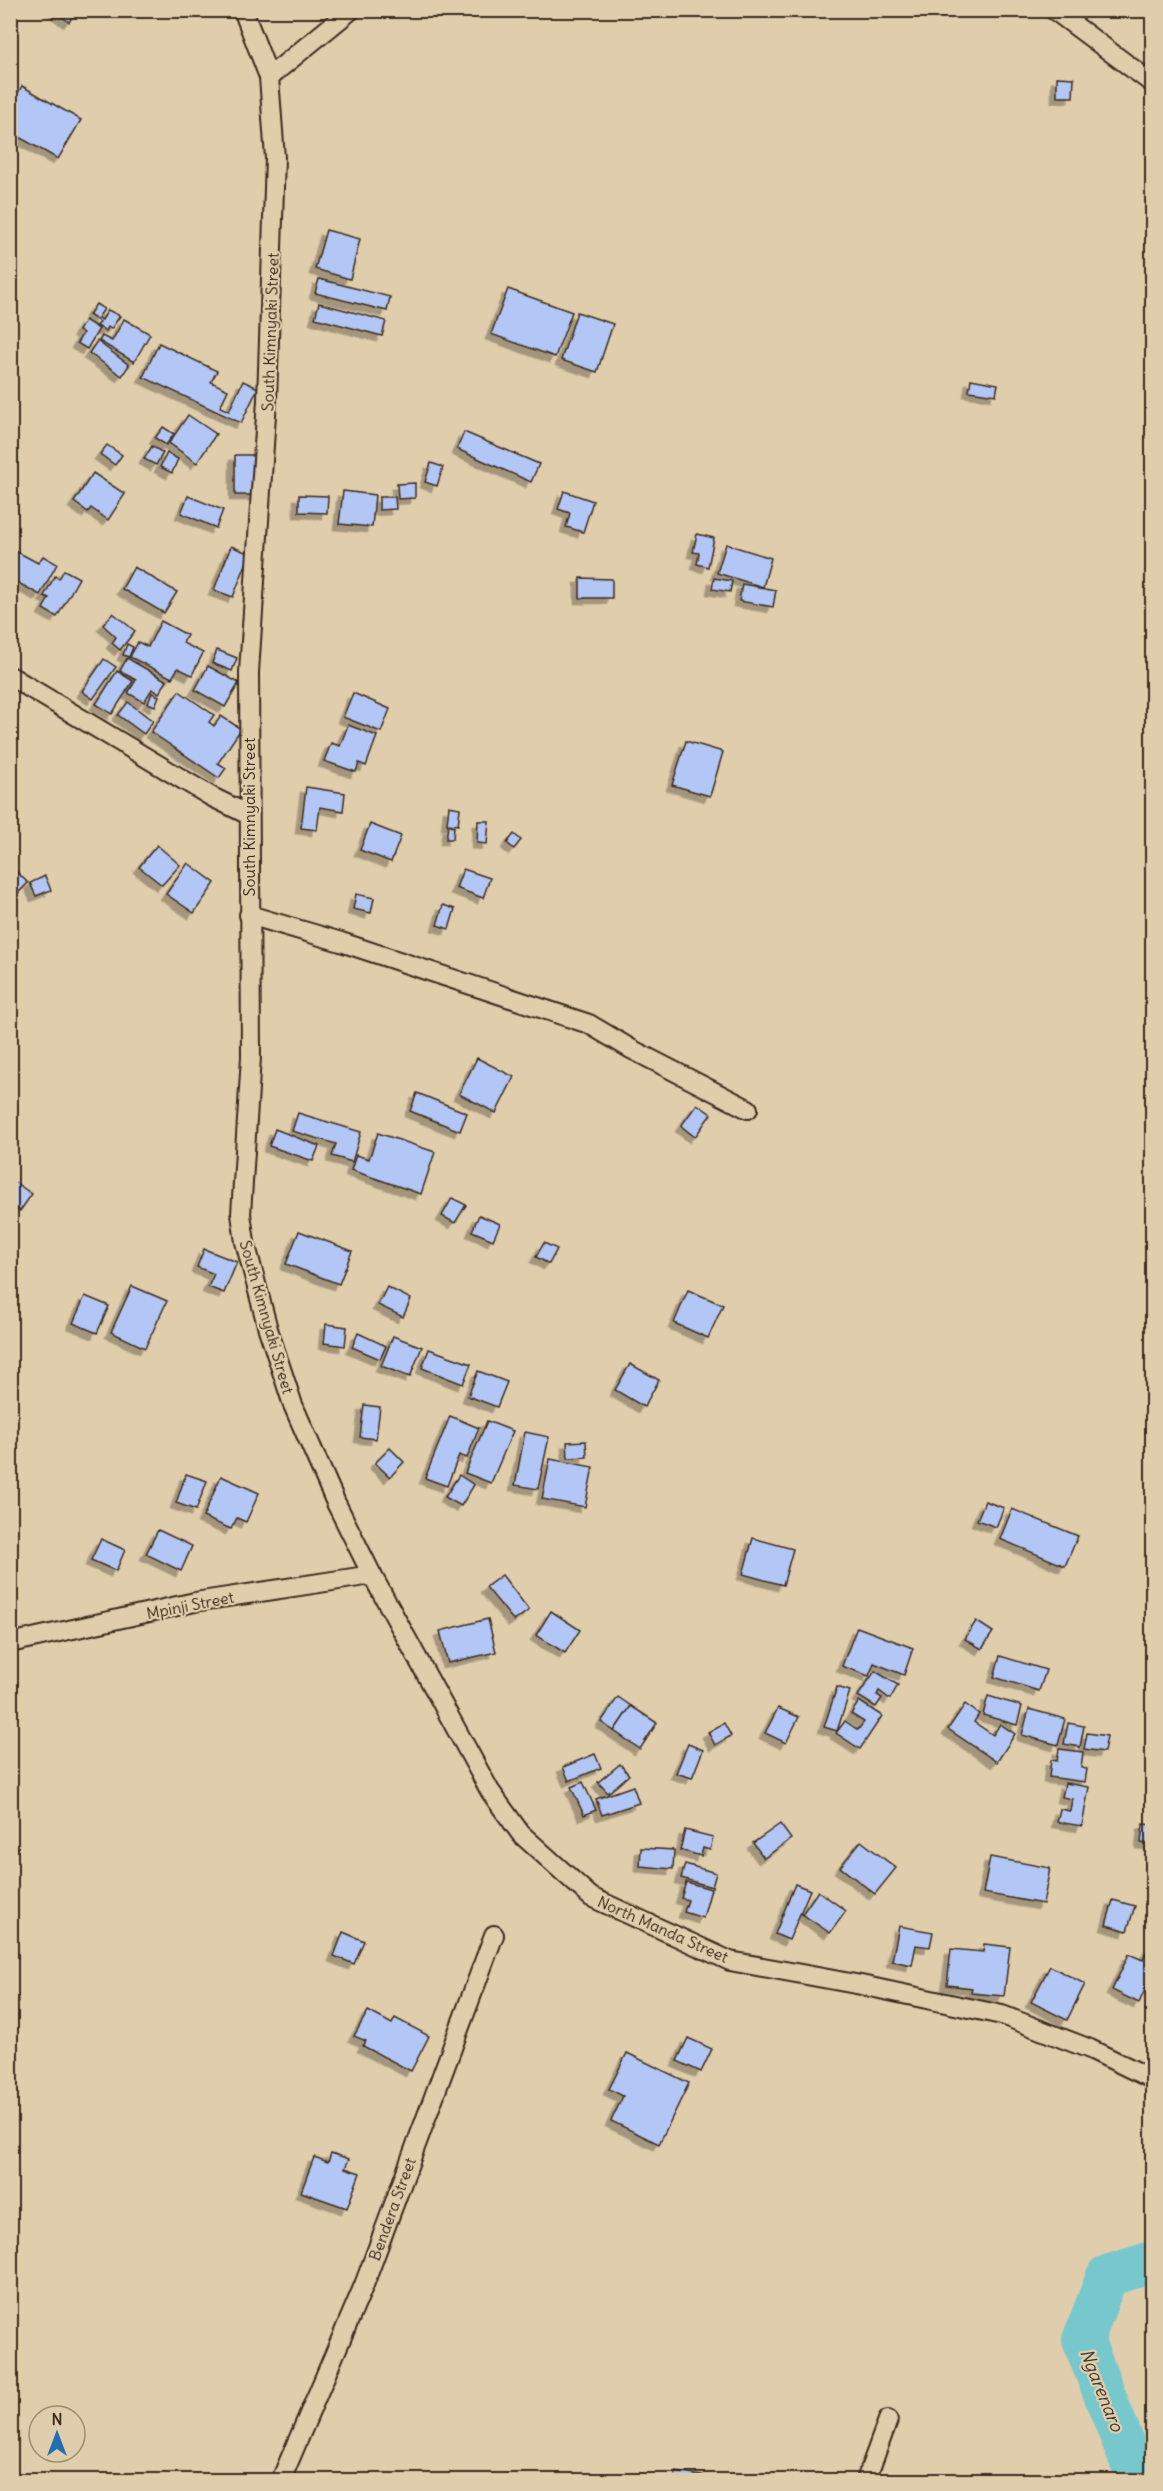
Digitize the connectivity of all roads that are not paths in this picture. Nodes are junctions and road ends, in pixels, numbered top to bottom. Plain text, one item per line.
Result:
1 (243, 10) edge
2 (351, 10) edge
3 (1054, 10) edge
4 (269, 77) junction
5 (1152, 83) edge
6 (10, 676) edge
7 (249, 815) junction
8 (249, 915) junction
9 (748, 1109) dead end
10 (372, 1575) junction
11 (387, 1601) joint
12 (10, 1643) edge
13 (494, 1935) dead end
14 (1152, 2079) edge
15 (888, 2420) dead end
16 (280, 2481) edge
17 (866, 2481) edge

1 - 4 street, South Kimnyaki Street
2 - 4 street
3 - 5 street
4 - 7 street, South Kimnyaki Street
6 - 7 street
7 - 8 street, South Kimnyaki Street
8 - 9 street
8 - 10 street, South Kimnyaki Street
10 - 11 street, South Kimnyaki Street
10 - 12 street, Mpinji Street
11 - 14 street, North Manda Street
13 - 16 street, Bendera Street
15 - 17 street

